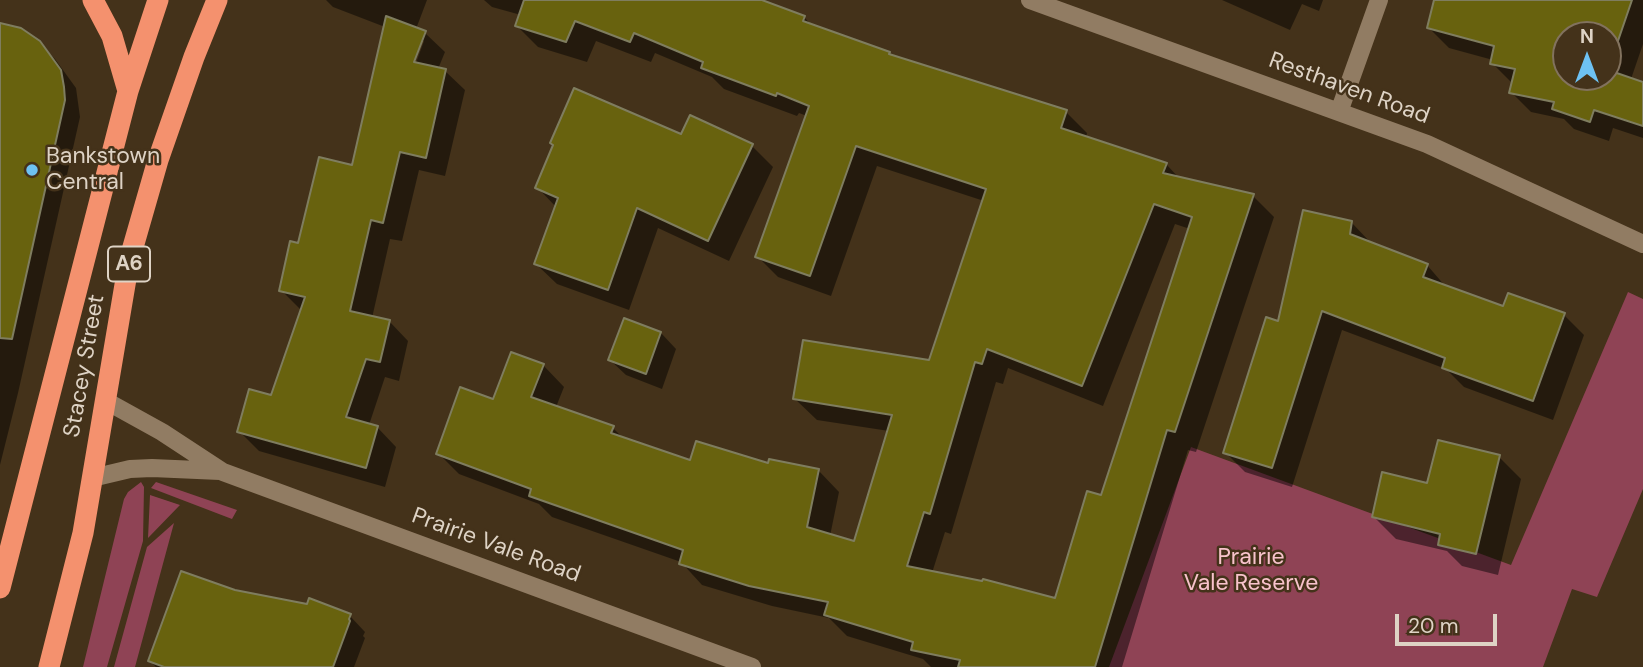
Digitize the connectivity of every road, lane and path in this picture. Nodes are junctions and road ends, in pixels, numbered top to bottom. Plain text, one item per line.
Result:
1 (93, 0) edge
2 (158, 0) edge
3 (217, 0) edge
4 (1030, 0) edge
5 (1379, 0) edge
6 (128, 91) junction
7 (1339, 112) junction
8 (1643, 244) edge
9 (106, 401) junction
10 (223, 472) junction
11 (92, 478) junction
12 (0, 588) edge
13 (50, 667) edge
14 (752, 667) edge

1 - 6 highway
2 - 6 highway, Stacey Street / A6
3 - 9 highway, Stacey Street / A6
4 - 7 street, Resthaven Road
5 - 7 street
6 - 12 highway, Stacey Street / A6
7 - 8 street, Resthaven Road
9 - 10 street, Prairie Vale Road
9 - 11 highway, Stacey Street / A6
10 - 11 street, Prairie Vale Road
10 - 14 street, Prairie Vale Road
11 - 13 highway, Stacey Street / A6

